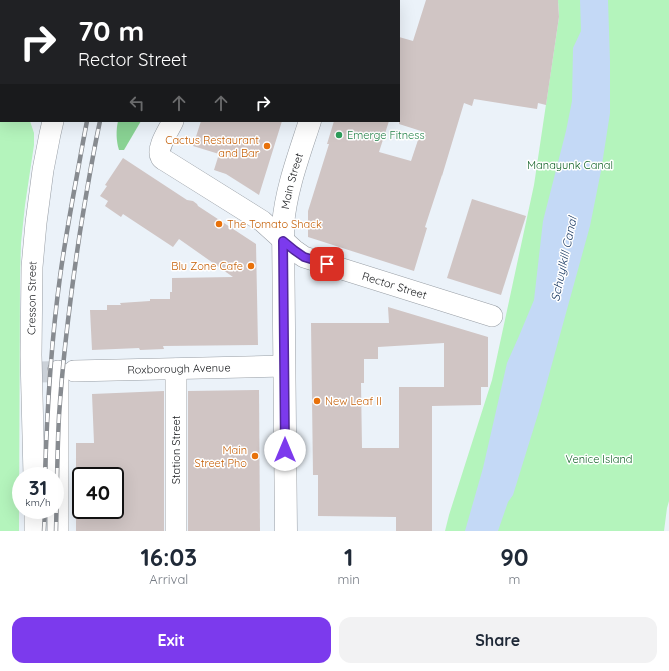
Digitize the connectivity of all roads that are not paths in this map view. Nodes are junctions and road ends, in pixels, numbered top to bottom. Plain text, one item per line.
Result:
1 (53, 122) edge
2 (172, 122) edge
3 (310, 122) edge
4 (283, 241) junction
5 (492, 316) dead end
6 (284, 366) junction
7 (176, 369) junction
8 (51, 372) junction
9 (35, 467) edge
10 (35, 519) edge
11 (35, 531) edge
12 (58, 531) edge
13 (176, 531) edge
14 (286, 531) edge

1 - 8 street, Cresson Street
2 - 4 street, Rector Street
3 - 4 street, Main Street
4 - 5 street, Rector Street
4 - 6 street, Main Street
6 - 7 street, Roxborough Avenue
6 - 14 street, Main Street
7 - 8 street, Roxborough Avenue
7 - 13 street, Station Street
8 - 9 street, Cresson Street
8 - 12 street, Cresson Street
10 - 11 street

